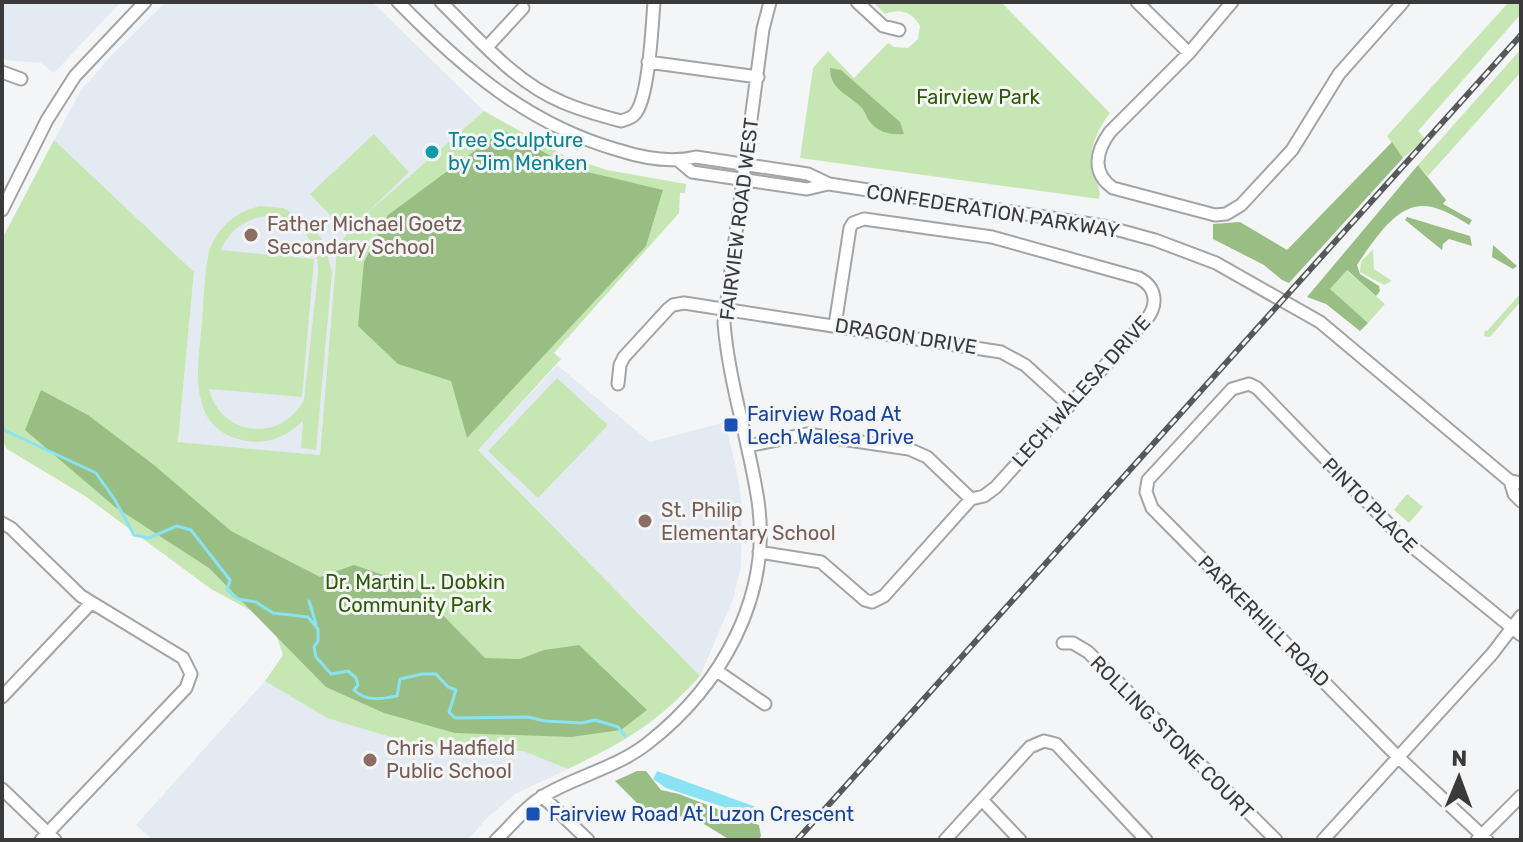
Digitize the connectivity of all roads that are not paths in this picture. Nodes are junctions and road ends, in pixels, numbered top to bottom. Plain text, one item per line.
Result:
1 (145, 2) edge
2 (398, 2) edge
3 (441, 2) edge
4 (654, 2) edge
5 (770, 2) edge
6 (857, 2) edge
7 (1137, 2) edge
8 (1232, 2) edge
9 (1403, 2) edge
10 (523, 8) dead end
11 (899, 30) dead end
12 (487, 47) junction
13 (1189, 53) junction
14 (648, 62) junction
15 (2, 72) edge
16 (758, 77) junction
17 (21, 79) dead end
18 (679, 161) junction
19 (746, 165) junction
20 (744, 180) junction
21 (829, 184) junction
22 (2, 210) edge
23 (725, 308) junction
24 (835, 325) junction
25 (618, 384) dead end
26 (1232, 389) joint
27 (1069, 405) junction
28 (747, 446) junction
29 (1516, 482) edge
30 (971, 499) junction
31 (1521, 501) edge
32 (2, 523) edge
33 (759, 552) junction
34 (91, 603) junction
35 (1521, 616) edge
36 (1517, 631) edge
37 (1063, 643) dead end
38 (717, 671) junction
39 (2, 697) edge
40 (765, 704) dead end
41 (1398, 757) junction
42 (2, 789) edge
43 (542, 796) junction
44 (1521, 796) edge
45 (983, 801) junction
46 (48, 838) edge
47 (1482, 838) edge
48 (496, 840) edge
49 (588, 840) edge
50 (945, 840) edge
51 (1020, 840) edge
52 (1146, 840) edge
53 (1276, 840) edge
54 (1323, 840) edge

1 - 22 street
2 - 18 street, CONFEDERATION PARKWAY
3 - 12 street
4 - 14 street
5 - 16 street, FAIRVIEW ROAD WEST
6 - 11 street
7 - 13 street
8 - 13 street
9 - 13 street
10 - 12 street
12 - 14 street
14 - 16 street
15 - 17 street
16 - 19 street, FAIRVIEW ROAD WEST
18 - 19 street, CONFEDERATION PARKWAY
18 - 20 street, CONFEDERATION PARKWAY
19 - 20 street, FAIRVIEW ROAD WEST
19 - 21 street, CONFEDERATION PARKWAY
20 - 21 street, CONFEDERATION PARKWAY
20 - 23 street, FAIRVIEW ROAD WEST
21 - 29 street, CONFEDERATION PARKWAY
23 - 24 street, DRAGON DRIVE
23 - 25 street, DRAGON DRIVE
23 - 28 street, FAIRVIEW ROAD WEST
24 - 27 street, DRAGON DRIVE
24 - 27 street, LECH WALESA DRIVE
26 - 36 street, PINTO PLACE
26 - 41 street, PARKERHILL ROAD
27 - 30 street, LECH WALESA DRIVE
28 - 30 street
28 - 33 street, FAIRVIEW ROAD WEST
29 - 31 street, CONFEDERATION PARKWAY
30 - 33 street, LECH WALESA DRIVE
32 - 34 street
33 - 38 street, FAIRVIEW ROAD WEST
34 - 39 street
34 - 46 street
35 - 36 street
36 - 41 street
37 - 53 street, ROLLING STONE COURT
38 - 40 street
38 - 43 street, FAIRVIEW ROAD WEST
41 - 47 street, PARKERHILL ROAD
41 - 54 street
42 - 46 street
43 - 48 street, FAIRVIEW ROAD WEST
43 - 49 street
44 - 47 street
45 - 50 street
45 - 51 street
45 - 52 street

